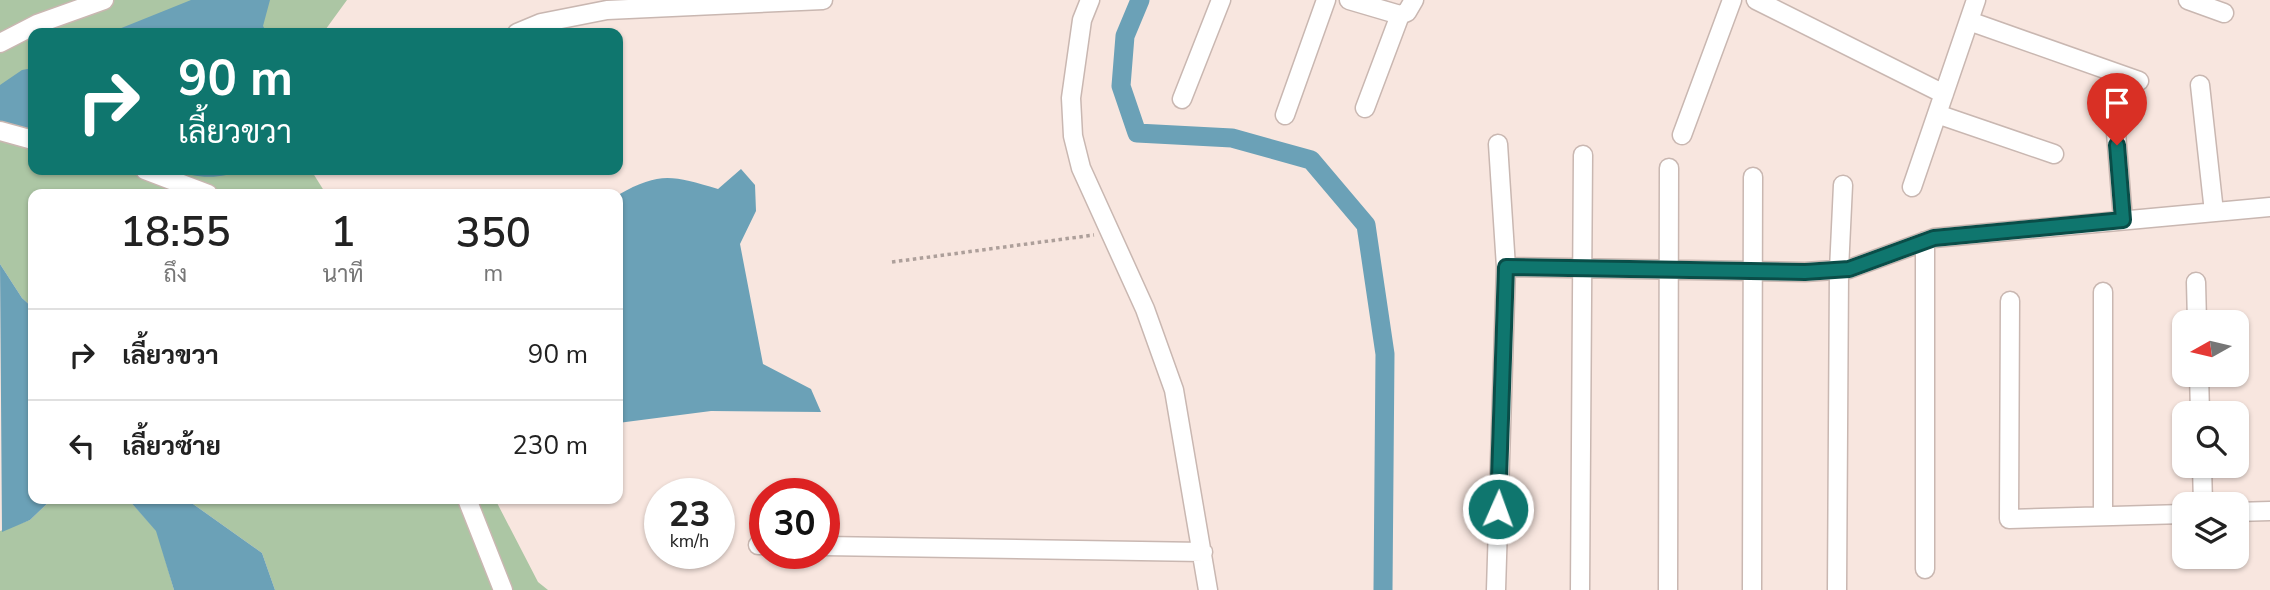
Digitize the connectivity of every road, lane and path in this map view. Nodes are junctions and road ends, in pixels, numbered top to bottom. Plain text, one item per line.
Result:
1 (104, 0) edge
2 (823, 0) edge
3 (1090, 0) edge
4 (1220, 0) edge
5 (1326, 0) edge
6 (1349, 0) edge
7 (1414, 0) edge
8 (1732, 0) edge
9 (1756, 0) edge
10 (1976, 0) edge
11 (2188, 0) edge
12 (2224, 13) dead end
13 (1399, 15) junction
14 (1969, 21) junction
15 (29, 28) edge
16 (529, 28) edge
17 (28, 29) edge
18 (0, 43) edge
19 (2139, 81) dead end
20 (2200, 86) dead end
21 (1944, 94) junction
22 (1182, 99) dead end
23 (1365, 108) dead end
24 (1937, 114) junction
25 (1285, 115) dead end
26 (2115, 120) dead end
27 (0, 131) edge
28 (1682, 135) dead end
29 (28, 139) edge
30 (1498, 144) dead end
31 (2054, 154) dead end
32 (1583, 155) dead end
33 (1669, 168) dead end
34 (158, 175) edge
35 (1753, 177) dead end
36 (1843, 184) dead end
37 (1912, 187) dead end
38 (195, 189) edge
39 (2270, 207) edge
40 (2214, 212) junction
41 (2123, 220) junction
42 (1110, 233) junction
43 (1925, 241) junction
44 (892, 262) dead end
45 (1506, 267) junction
46 (1580, 268) junction
47 (1668, 270) junction
48 (1839, 270) junction
49 (1755, 272) junction
50 (2196, 282) dead end
51 (2103, 292) dead end
52 (2011, 301) dead end
53 (2197, 310) edge
54 (469, 504) edge
55 (2270, 511) edge
56 (2249, 512) edge
57 (2172, 514) edge
58 (2104, 516) junction
59 (840, 546) edge
60 (1203, 552) junction
61 (1926, 569) dead end
62 (503, 590) edge
63 (1209, 590) edge
64 (1496, 590) edge
65 (1580, 590) edge
66 (1668, 590) edge
67 (1752, 590) edge
68 (1836, 590) edge

1 - 15 street
2 - 16 street
3 - 42 street
4 - 22 street
5 - 25 street
6 - 13 street
7 - 13 street
8 - 28 street
9 - 21 street
10 - 14 street
11 - 12 street
13 - 23 street
14 - 19 street
14 - 21 street
17 - 18 street
20 - 40 street
21 - 24 street
24 - 31 street
24 - 37 street
26 - 41 street
27 - 29 street
30 - 45 street
32 - 46 street
33 - 47 street
34 - 38 street
35 - 49 street
36 - 48 street
39 - 40 street
40 - 41 street
41 - 43 street
42 - 44 path
42 - 60 street
43 - 48 street
43 - 61 street
45 - 46 street
45 - 64 street
46 - 47 street
46 - 65 street
47 - 49 street
47 - 66 street
48 - 49 street
48 - 68 street
49 - 67 street
50 - 53 street
51 - 58 street
52 - 58 street
54 - 62 street
55 - 56 street
57 - 58 street
59 - 60 street
60 - 63 street

